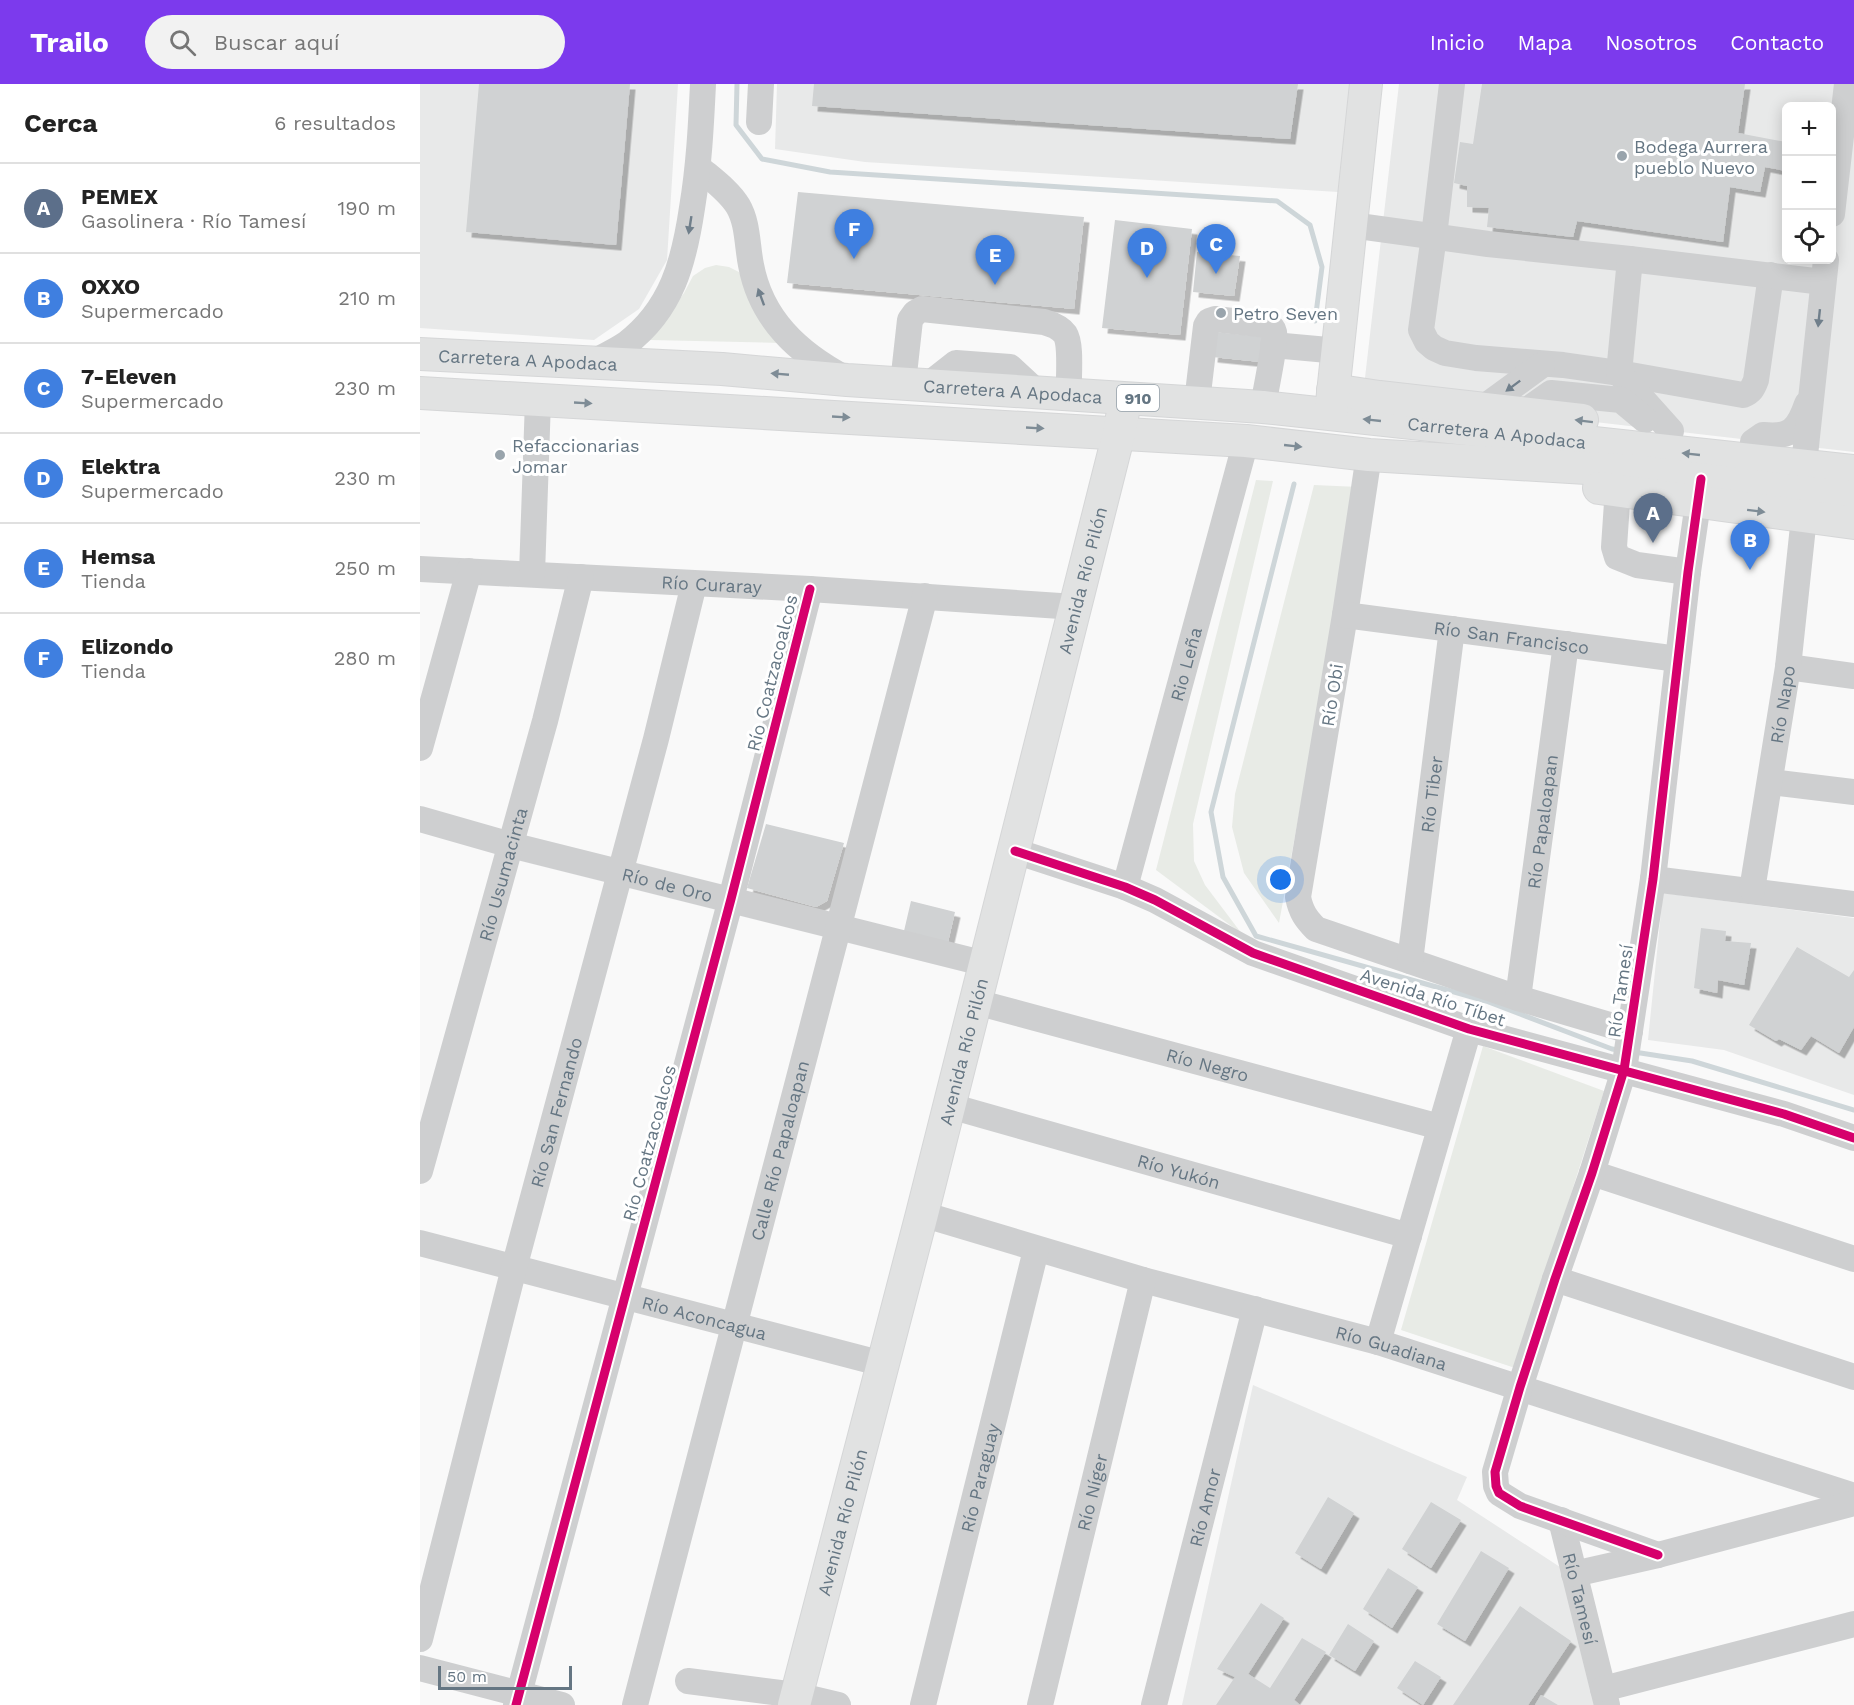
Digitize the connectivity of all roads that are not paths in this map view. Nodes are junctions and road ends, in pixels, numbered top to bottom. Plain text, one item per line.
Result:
1 (703, 84) edge
2 (761, 84) edge
3 (1366, 84) edge
4 (1452, 84) edge
5 (1847, 84) edge
6 (759, 122) dead end
7 (699, 167) junction
8 (1832, 210) edge
9 (1351, 225) junction
10 (1434, 236) junction
11 (1629, 259) junction
12 (1825, 271) edge
13 (1771, 275) junction
14 (1273, 345) junction
15 (1339, 351) junction
16 (420, 354) edge
17 (594, 362) junction
18 (1542, 364) junction
19 (1619, 373) junction
20 (847, 380) junction
21 (915, 384) junction
22 (1811, 392) junction
23 (420, 393) edge
24 (1068, 393) junction
25 (1125, 397) junction
26 (1197, 402) junction
27 (1332, 403) junction
28 (1263, 407) junction
29 (1483, 408) junction
30 (420, 409) edge
31 (537, 409) junction
32 (1664, 430) junction
33 (1119, 433) junction
34 (1246, 441) junction
35 (1376, 455) junction
36 (1854, 455) edge
37 (1791, 471) junction
38 (1854, 471) edge
39 (1618, 480) junction
40 (1700, 491) junction
41 (1854, 497) edge
42 (1854, 523) edge
43 (420, 569) edge
44 (469, 572) junction
45 (1688, 572) junction
46 (532, 574) junction
47 (581, 578) junction
48 (694, 584) junction
49 (810, 589) junction
50 (925, 596) junction
51 (1075, 607) junction
52 (1345, 615) junction
53 (1452, 629) junction
54 (1566, 644) junction
55 (1678, 659) junction
56 (1788, 667) junction
57 (1854, 676) edge
58 (420, 748) edge
59 (1771, 782) junction
60 (1854, 792) edge
61 (420, 819) edge
62 (511, 844) junction
63 (1015, 851) junction
64 (620, 872) junction
65 (1653, 879) junction
66 (1125, 887) junction
67 (1752, 890) junction
68 (731, 899) junction
69 (1854, 904) edge
70 (836, 926) junction
71 (1410, 961) junction
72 (986, 964) junction
73 (1518, 998) junction
74 (976, 1002) junction
75 (1469, 1029) junction
76 (1627, 1051) junction
77 (950, 1106) junction
78 (1440, 1126) junction
79 (1854, 1138) edge
80 (420, 1171) edge
81 (1592, 1173) junction
82 (922, 1214) junction
83 (1409, 1236) junction
84 (420, 1243) edge
85 (1036, 1250) junction
86 (1854, 1259) edge
87 (514, 1268) junction
88 (1555, 1279) junction
89 (1143, 1280) junction
90 (624, 1297) junction
91 (1255, 1310) junction
92 (734, 1325) junction
93 (1378, 1342) junction
94 (883, 1364) junction
95 (1854, 1377) edge
96 (1520, 1387) junction
97 (1854, 1496) edge
98 (1854, 1503) edge
99 (1561, 1520) junction
100 (1658, 1555) junction
101 (1574, 1574) junction
102 (1854, 1624) edge
103 (420, 1639) edge
104 (420, 1668) edge
105 (688, 1681) dead end
106 (1605, 1697) edge
107 (518, 1699) edge
108 (795, 1700) edge
109 (562, 1705) edge
110 (634, 1705) edge
111 (838, 1705) edge
112 (923, 1705) edge
113 (1040, 1705) edge
114 (1154, 1705) edge

1 - 7 street
2 - 6 street
3 - 9 main road
4 - 10 street
5 - 8 street
7 -> 17 street
20 -> 7 street
9 - 10 street
9 - 15 main road
10 - 11 street
10 - 18 street
11 - 13 street
11 - 19 street
12 - 13 street
12 -> 22 street, Río Napo
13 - 19 street
14 - 15 street
14 - 26 street
14 - 28 street
15 - 27 main road
16 - 17 main road, Carretera A Apodaca / 910
20 -> 17 main road, Carretera A Apodaca / 910
18 - 19 street
18 -> 29 street
19 - 32 street
20 - 21 main road, Carretera A Apodaca / 910
21 - 24 main road, Carretera A Apodaca / 910
21 - 24 street
22 - 37 street, Río Napo
22 - 37 street
23 - 31 main road, Carretera A Apodaca / 910
24 - 25 main road, Carretera A Apodaca / 910
25 - 26 main road, Carretera A Apodaca / 910
25 - 33 main road, Avenida Río Pilón
26 - 28 main road, Carretera A Apodaca / 910
27 - 28 main road, Carretera A Apodaca / 910
27 - 29 main road
37 -> 27 main road, Carretera A Apodaca / 910
29 - 32 main road
30 - 31 main road
31 -> 33 main road, Carretera A Apodaca / 910
31 - 46 street
32 - 37 main road
33 - 34 main road, Carretera A Apodaca / 910
33 - 51 main road, Avenida Río Pilón
34 -> 35 main road, Carretera A Apodaca / 910
34 - 66 street, Rio Leña
35 - 39 main road, Carretera A Apodaca / 910
35 - 52 street, Río Obi
36 - 37 main road
37 - 38 main road, Carretera A Apodaca / 910
40 -> 37 main road, Carretera A Apodaca / 910
37 - 41 main road, Carretera A Apodaca / 910
37 - 42 main road
37 - 56 street, Río Napo
39 - 40 main road, Carretera A Apodaca
39 - 45 street
40 - 45 street, Río Tamesí
43 - 44 street, Río Curaray
44 - 46 street, Río Curaray
44 - 58 street
45 - 55 street, Río Tamesí
46 - 47 street, Río Curaray
47 - 48 street, Río Curaray
47 - 62 street, Río Usumacinta
48 - 49 street, Río Curaray
48 - 64 street, Río San Fernando
49 - 50 street, Río Curaray
49 - 68 street, Río Coatzacoalcos
50 - 51 street, Río Curaray
50 - 70 street, Calle Río Papaloapan
51 - 63 main road, Avenida Río Pilón
52 - 53 street, Río San Francisco
52 - 71 street, Río Obi
53 - 54 street, Río San Francisco
53 - 71 street, Río Tiber
54 - 55 street, Río San Francisco
54 - 73 street, Río Papaloapan
55 - 65 street, Río Tamesí
56 - 57 street
56 - 59 street, Río Napo
59 - 60 street
59 - 67 street, Río Napo
61 - 62 street, Río de Oro
62 - 64 street, Río de Oro
62 - 80 street, Río Usumacinta
63 - 66 street, Avenida Río Tíbet
63 - 72 main road, Avenida Río Pilón
64 - 68 street, Río de Oro
64 - 87 street, Río San Fernando
65 - 67 street
65 - 76 street, Río Tamesí
66 - 75 street, Avenida Río Tíbet
67 - 69 street
68 - 70 street, Río de Oro
68 - 90 street, Río Coatzacoalcos
70 - 72 street, Río de Oro
70 - 92 street, Calle Río Papaloapan
71 - 73 street
72 - 74 main road, Avenida Río Pilón
73 - 76 street
74 - 77 main road, Avenida Río Pilón
74 - 78 street, Río Negro
75 - 76 street, Avenida Río Tíbet
75 - 78 street
76 - 79 street, Avenida Río Tíbet
76 - 81 street, Río Tamesí
77 - 82 main road, Avenida Río Pilón
77 - 83 street, Río Yukón
78 - 83 street
81 - 86 street
81 - 88 street, Río Tamesí
82 - 85 street, Río Guadiana
82 - 94 main road, Avenida Río Pilón
83 - 93 street
84 - 87 street, Río Aconcagua
85 - 89 street, Río Guadiana
85 - 112 street, Río Paraguay
87 - 90 street, Río Aconcagua
87 - 103 street, Río San Fernando
88 - 95 street
88 - 96 street, Río Tamesí
89 - 91 street, Río Guadiana
89 - 113 street, Río Níger
90 - 92 street, Río Aconcagua
90 - 107 street, Río Coatzacoalcos
91 - 93 street, Río Guadiana
91 - 114 street, Río Amor
92 - 94 street, Río Aconcagua
92 - 110 street, Calle Río Papaloapan
93 - 96 street, Río Guadiana
94 - 108 main road, Avenida Río Pilón
96 - 97 street, Río Guadiana
96 - 99 street, Río Tamesí
98 - 100 street
99 - 100 street
99 - 101 street, Río Tamesí
100 - 101 street
101 - 106 street, Río Tamesí
102 - 106 street
104 - 107 street
105 - 108 street
107 - 109 street
108 - 111 street

